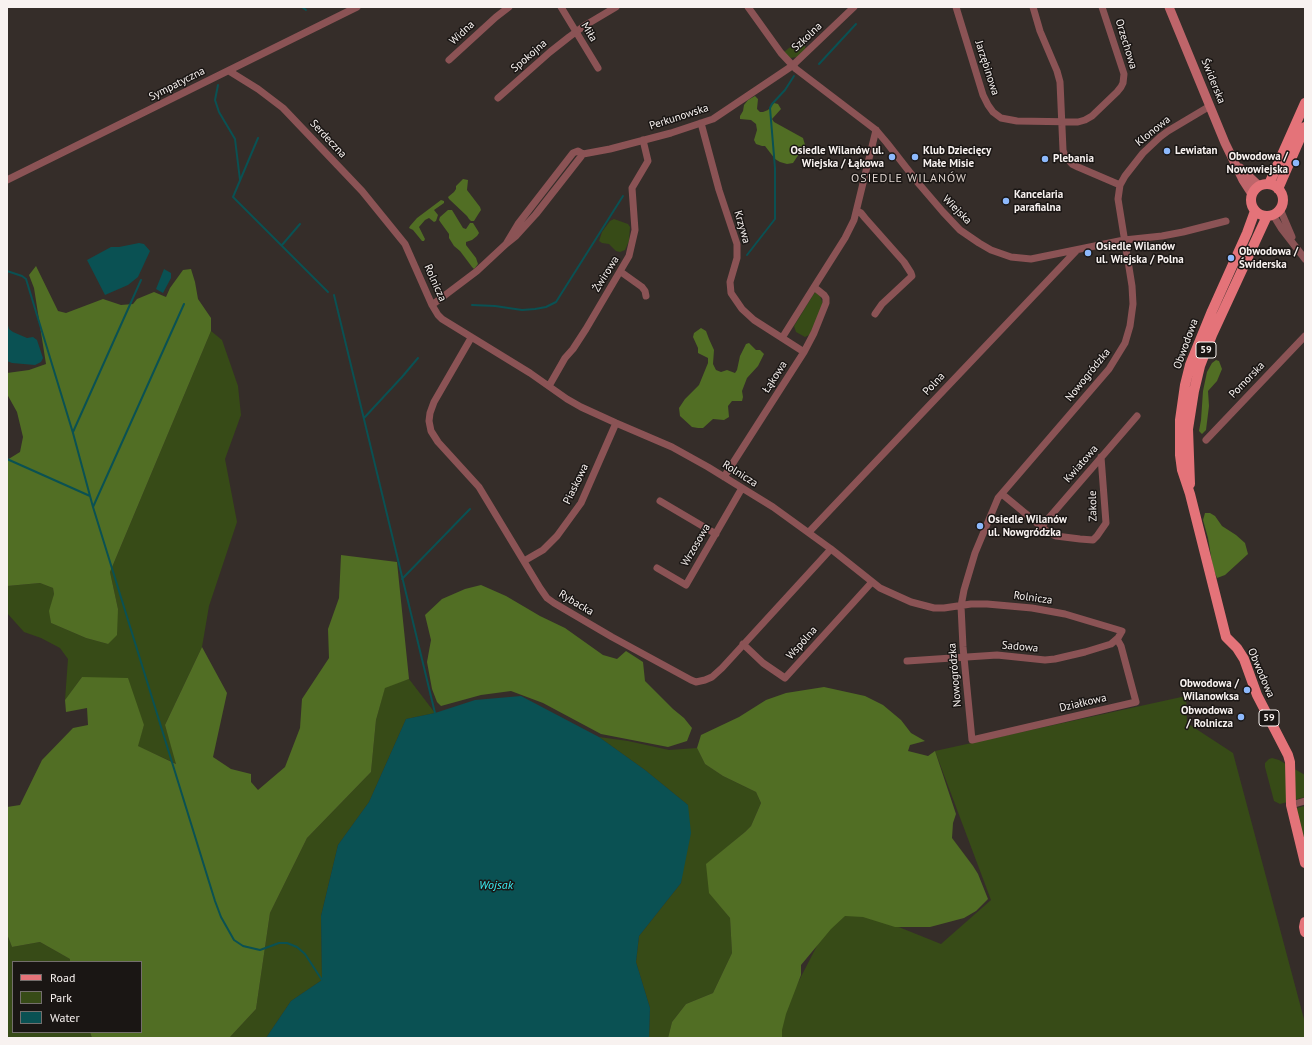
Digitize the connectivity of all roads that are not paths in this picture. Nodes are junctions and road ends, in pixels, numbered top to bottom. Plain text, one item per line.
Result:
1 (357, 7) edge
2 (509, 7) edge
3 (561, 7) edge
4 (616, 7) edge
5 (748, 7) edge
6 (854, 7) edge
7 (956, 7) edge
8 (1033, 7) edge
9 (1102, 7) edge
10 (1170, 7) edge
11 (576, 32) junction
12 (449, 60) dead end
13 (792, 66) junction
14 (598, 68) dead end
15 (229, 71) junction
16 (498, 98) dead end
17 (1305, 103) edge
18 (1210, 106) junction
19 (1062, 121) junction
20 (701, 123) junction
21 (1305, 127) edge
22 (876, 130) junction
23 (643, 140) junction
24 (7, 180) edge
25 (1120, 185) junction
26 (1274, 186) junction
27 (1256, 190) junction
28 (1255, 210) junction
29 (857, 211) junction
30 (1273, 213) junction
31 (1226, 221) dead end
32 (400, 236) joint
33 (1124, 240) junction
34 (1076, 250) junction
35 (1305, 259) edge
36 (621, 272) junction
37 (814, 287) junction
38 (646, 296) dead end
39 (432, 305) junction
40 (875, 314) dead end
41 (1305, 336) edge
42 (471, 338) junction
43 (782, 338) junction
44 (804, 352) junction
45 (549, 386) junction
46 (1137, 416) dead end
47 (616, 423) junction
48 (1206, 440) dead end
49 (1101, 457) junction
50 (724, 477) junction
51 (742, 488) junction
52 (1002, 494) junction
53 (1190, 494) junction
54 (660, 501) dead end
55 (1041, 526) junction
56 (809, 532) junction
57 (716, 534) junction
58 (831, 549) junction
59 (524, 561) junction
60 (657, 568) dead end
61 (872, 582) junction
62 (961, 606) junction
63 (1117, 639) junction
64 (743, 644) junction
65 (964, 658) junction
66 (907, 661) dead end
67 (972, 740) joint
68 (1305, 801) edge
69 (1291, 805) junction
70 (1305, 863) edge
71 (1305, 922) edge
72 (1305, 932) edge

1 - 15 street, Sympatyczna
2 - 12 street, Widna
3 - 11 street, Miła
4 - 11 street, Spokojna
5 - 13 street, Wiejska
6 - 13 street, Szkolna
7 - 19 street, Jarzębinowa
8 - 19 street
9 - 19 street, Orzechowa
10 - 18 street, Świderska
11 - 14 street, Miła
11 - 16 street, Spokojna
13 - 20 street, Perkunowska
13 - 22 street, Wiejska
15 - 24 street, Sympatyczna
15 - 32 street, Serdeczna
17 - 26 main road
18 - 25 street, Klonowa
18 - 27 street, Świderska
19 - 25 street
20 - 23 street, Perkunowska
20 - 43 street, Krzywa
21 - 26 main road
22 - 29 street
22 - 34 street, Wiejska
23 - 36 street, Żwirowa
23 - 39 street, Perkunowska
25 - 33 street, Nowogródzka
26 - 27 main road
26 - 30 main road, Obwodowa / 59
27 - 28 main road, Obwodowa / 59
28 - 30 main road
28 - 53 main road, Obwodowa / 59
29 - 37 street
29 - 40 street
30 - 35 street
30 - 53 main road, Obwodowa / 59
31 - 33 street, Wiejska
32 - 39 street, Rolnicza
33 - 34 street, Wiejska
33 - 52 street, Nowogródzka
34 - 56 street, Polna
36 - 38 street
36 - 45 street, Żwirowa
37 - 43 street
37 - 44 street, Łąkowa
39 - 42 street, Rolnicza
41 - 48 street, Pomorska
42 - 45 street, Rolnicza
42 - 59 street, Rybacka
43 - 44 street, Krzywa
44 - 50 street, Łąkowa
45 - 47 street, Rolnicza
46 - 49 street, Kwiatowa
47 - 50 street, Rolnicza
47 - 59 street, Piaskowa
49 - 55 street, Kwiatowa
49 - 55 street, Zakole
50 - 51 street, Rolnicza
51 - 56 street, Rolnicza
51 - 57 street, Wrzosowa
52 - 55 street, Zakole
52 - 62 street, Nowogródzka
53 - 69 main road, Obwodowa / 59
54 - 57 street
56 - 58 street, Rolnicza
57 - 60 street, Wrzosowa
58 - 61 street, Rolnicza
58 - 64 street, Rybacka
59 - 64 street, Rybacka
61 - 62 street, Rolnicza
61 - 64 street, Wspólna
62 - 63 street, Rolnicza
62 - 65 street, Nowogródzka
63 - 65 street, Sadowa
63 - 67 street, Działkowa
65 - 66 street, Sadowa
65 - 67 street, Nowogródzka
68 - 69 street
69 - 70 main road, Obwodowa / 59
71 - 72 main road

